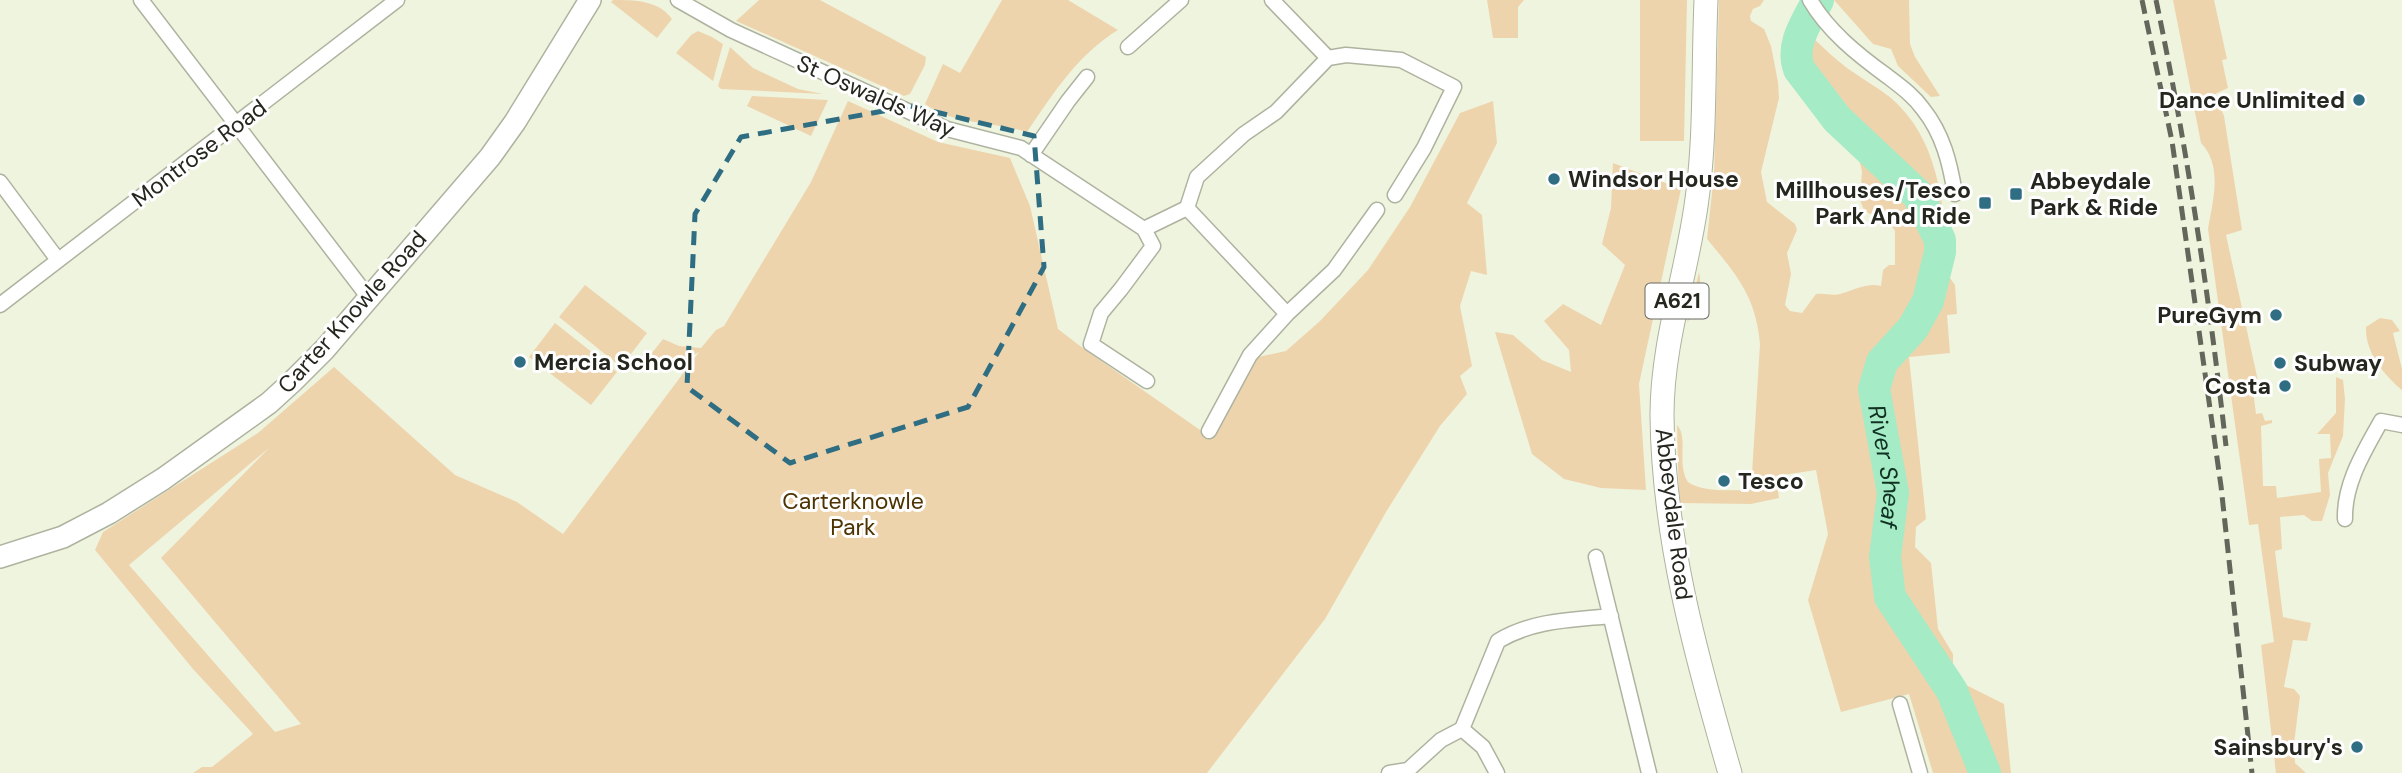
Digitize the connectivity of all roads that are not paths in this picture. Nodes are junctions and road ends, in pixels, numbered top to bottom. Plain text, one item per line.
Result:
1 (141, 0) edge
2 (397, 0) edge
3 (590, 0) edge
4 (678, 0) edge
5 (1181, 0) edge
6 (1272, 0) edge
7 (1706, 0) edge
8 (1810, 0) edge
9 (1128, 47) dead end
10 (1328, 58) junction
11 (1087, 77) dead end
12 (236, 126) junction
13 (1031, 155) junction
14 (0, 182) edge
15 (1955, 194) dead end
16 (1395, 195) dead end
17 (1187, 208) junction
18 (1377, 209) dead end
19 (1144, 229) junction
20 (58, 260) junction
21 (369, 298) junction
22 (0, 305) edge
23 (1286, 314) junction
24 (1147, 381) dead end
25 (2402, 425) edge
26 (1209, 431) dead end
27 (2345, 519) dead end
28 (0, 557) edge
29 (1597, 557) dead end
30 (1611, 616) junction
31 (1900, 704) dead end
32 (1462, 729) junction
33 (1389, 773) edge
34 (1497, 773) edge
35 (1649, 773) edge
36 (1730, 773) edge
37 (1920, 773) edge

1 - 12 street
2 - 12 street, Montrose Road
3 - 21 street, Carter Knowle Road
4 - 13 street, St Oswalds Way
5 - 9 street
6 - 10 street
7 - 36 main road, Abbeydale Road / A621
8 - 15 street
10 - 16 street
10 - 17 street
11 - 13 street
12 - 20 street, Montrose Road
12 - 21 street
13 - 19 street, St Oswalds Way
14 - 20 street
17 - 19 street
17 - 23 street
18 - 23 street
19 - 24 street
20 - 22 street, Montrose Road
21 - 28 street, Carter Knowle Road
23 - 26 street
25 - 27 street
29 - 30 street
30 - 32 street
30 - 35 street
31 - 37 street
32 - 33 street
32 - 34 street

